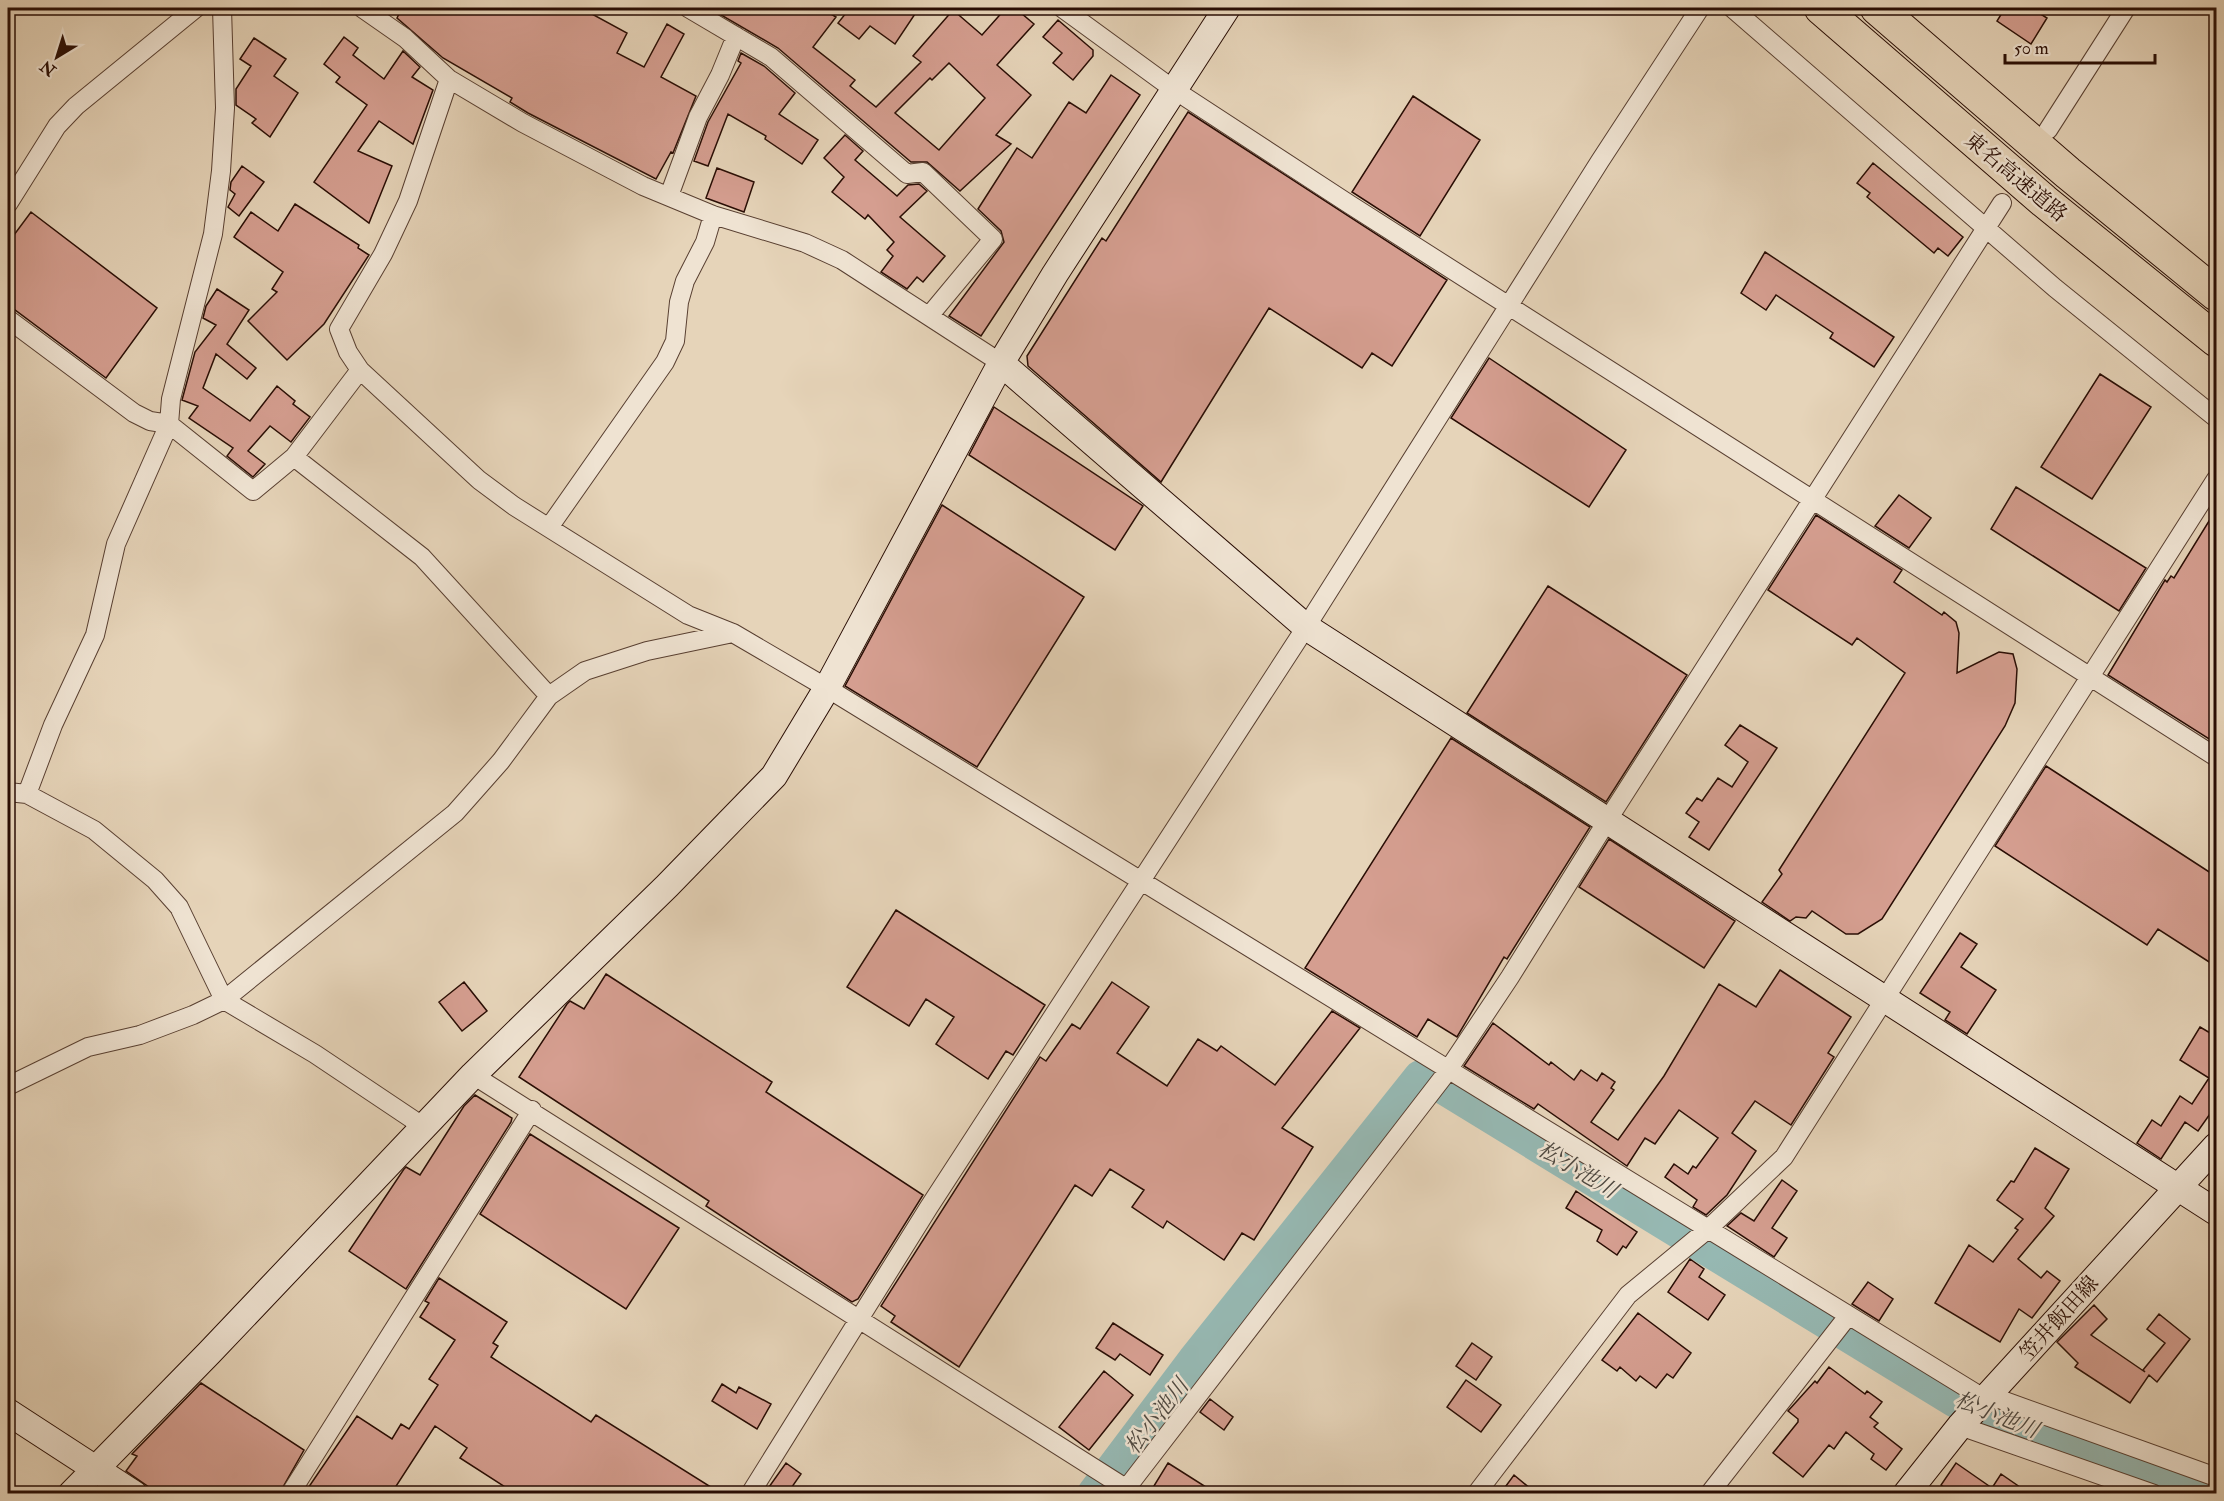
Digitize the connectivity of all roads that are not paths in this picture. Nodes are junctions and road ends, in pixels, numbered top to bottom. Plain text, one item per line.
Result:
1 (196, 8) edge
2 (222, 8) edge
3 (362, 8) edge
4 (688, 8) edge
5 (1062, 8) edge
6 (1227, 8) edge
7 (1700, 8) edge
8 (1732, 8) edge
9 (1821, 8) edge
10 (1877, 8) edge
11 (2126, 8) edge
12 (736, 36) junction
13 (449, 79) junction
14 (1173, 89) junction
15 (2048, 130) dead end
16 (669, 196) junction
17 (2002, 203) dead end
18 (8, 204) edge
19 (713, 215) junction
20 (1984, 227) junction
21 (2217, 294) edge
22 (1508, 305) junction
23 (929, 316) junction
24 (8, 319) edge
25 (2217, 340) edge
26 (1001, 363) junction
27 (360, 370) junction
28 (2217, 418) edge
29 (169, 424) junction
30 (294, 457) junction
31 (2217, 479) edge
32 (1812, 499) junction
33 (550, 526) junction
34 (1306, 627) junction
35 (733, 633) junction
36 (2090, 677) junction
37 (827, 688) junction
38 (549, 696) junction
39 (2217, 757) edge
40 (8, 792) edge
41 (27, 794) junction
42 (1607, 821) junction
43 (1139, 880) junction
44 (1884, 998) junction
45 (224, 1000) junction
46 (1446, 1073) junction
47 (473, 1076) junction
48 (8, 1086) edge
49 (532, 1110) junction
50 (424, 1127) junction
51 (2217, 1146) edge
52 (2178, 1187) junction
53 (2217, 1212) edge
54 (1707, 1229) junction
55 (1848, 1316) junction
56 (858, 1320) junction
57 (1976, 1408) junction
58 (8, 1412) edge
59 (95, 1468) junction
60 (2217, 1477) edge
61 (1126, 1490) edge
62 (71, 1494) edge
63 (135, 1494) edge
64 (290, 1494) edge
65 (750, 1494) edge
66 (1476, 1494) edge
67 (1709, 1494) edge
68 (1906, 1494) edge
69 (2154, 1494) edge

1 - 18 street
2 - 29 street
3 - 13 street
4 - 12 street
5 - 14 street
6 - 14 street
7 - 22 street
8 - 20 street
9 - 25 highway, 東名高速道路
10 - 21 highway, 東名高速道路
11 - 15 street
12 - 16 street
12 - 23 street
13 - 16 street
13 - 27 street
14 - 22 street
14 - 26 street
16 - 19 street
17 - 20 street
19 - 23 street
19 - 33 street
20 - 28 street
20 - 32 street
22 - 32 street
22 - 34 street
23 - 26 street
24 - 29 street
26 - 34 street
26 - 37 street
27 - 30 street
27 - 33 street
29 - 30 street
29 - 41 street
30 - 38 street
31 - 36 street
32 - 36 street
32 - 42 street
33 - 35 street
34 - 42 street
34 - 43 street
35 - 37 street
35 - 38 street
36 - 39 street
36 - 44 street
37 - 43 street
37 - 47 street
38 - 45 street
40 - 41 street
41 - 45 street
42 - 44 street
42 - 46 street
43 - 46 street
43 - 56 street
44 - 52 street
44 - 54 street
45 - 48 street
45 - 50 street
46 - 54 street
46 - 61 street
47 - 49 street
47 - 50 street
49 - 56 street
49 - 64 street
50 - 59 street
51 - 52 street, 笠井飯田線
52 - 53 street
52 - 57 street, 笠井飯田線
54 - 55 street
54 - 66 street
55 - 57 street
55 - 67 street
56 - 61 street
56 - 65 street
57 - 60 street
57 - 68 street, 笠井飯田線
57 - 69 street
58 - 59 street
59 - 62 street
59 - 63 street

